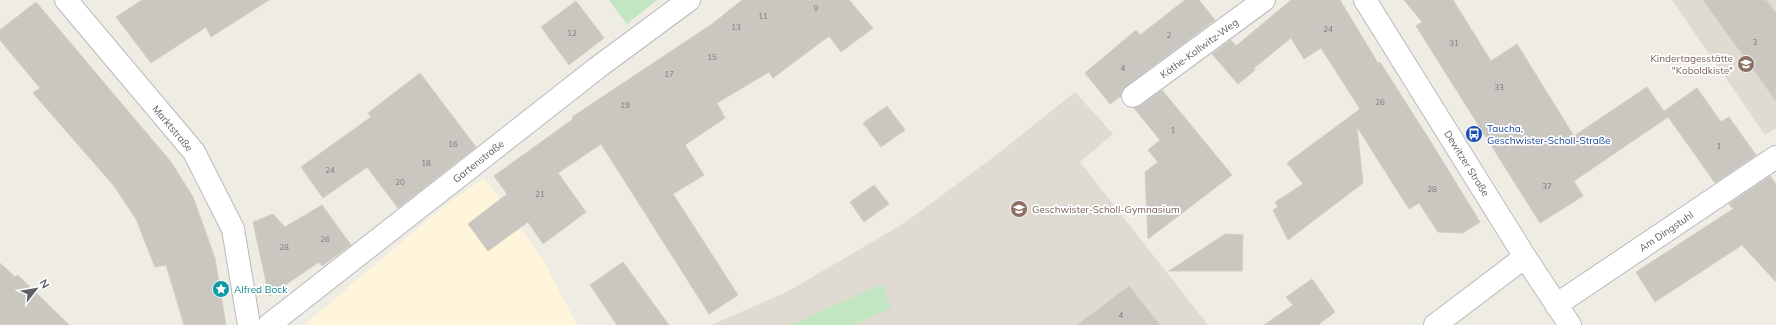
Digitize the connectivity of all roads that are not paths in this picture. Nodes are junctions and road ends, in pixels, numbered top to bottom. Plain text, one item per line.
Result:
1 (66, 0) edge
2 (690, 0) edge
3 (1264, 0) edge
4 (1365, 0) edge
5 (1133, 96) dead end
6 (1776, 156) edge
7 (1525, 257) junction
8 (1556, 305) junction
9 (248, 325) edge
10 (269, 325) edge
11 (1435, 325) edge
12 (1570, 325) edge

1 - 9 street, Marktstraße
2 - 10 street, Gartenstraße
3 - 5 street, Käthe-Kollwitz-Weg
4 - 7 street, Dewitzer Straße
6 - 8 street, Am Dingstuhl
7 - 8 street, Dewitzer Straße
7 - 11 street
8 - 12 street, Dewitzer Straße

